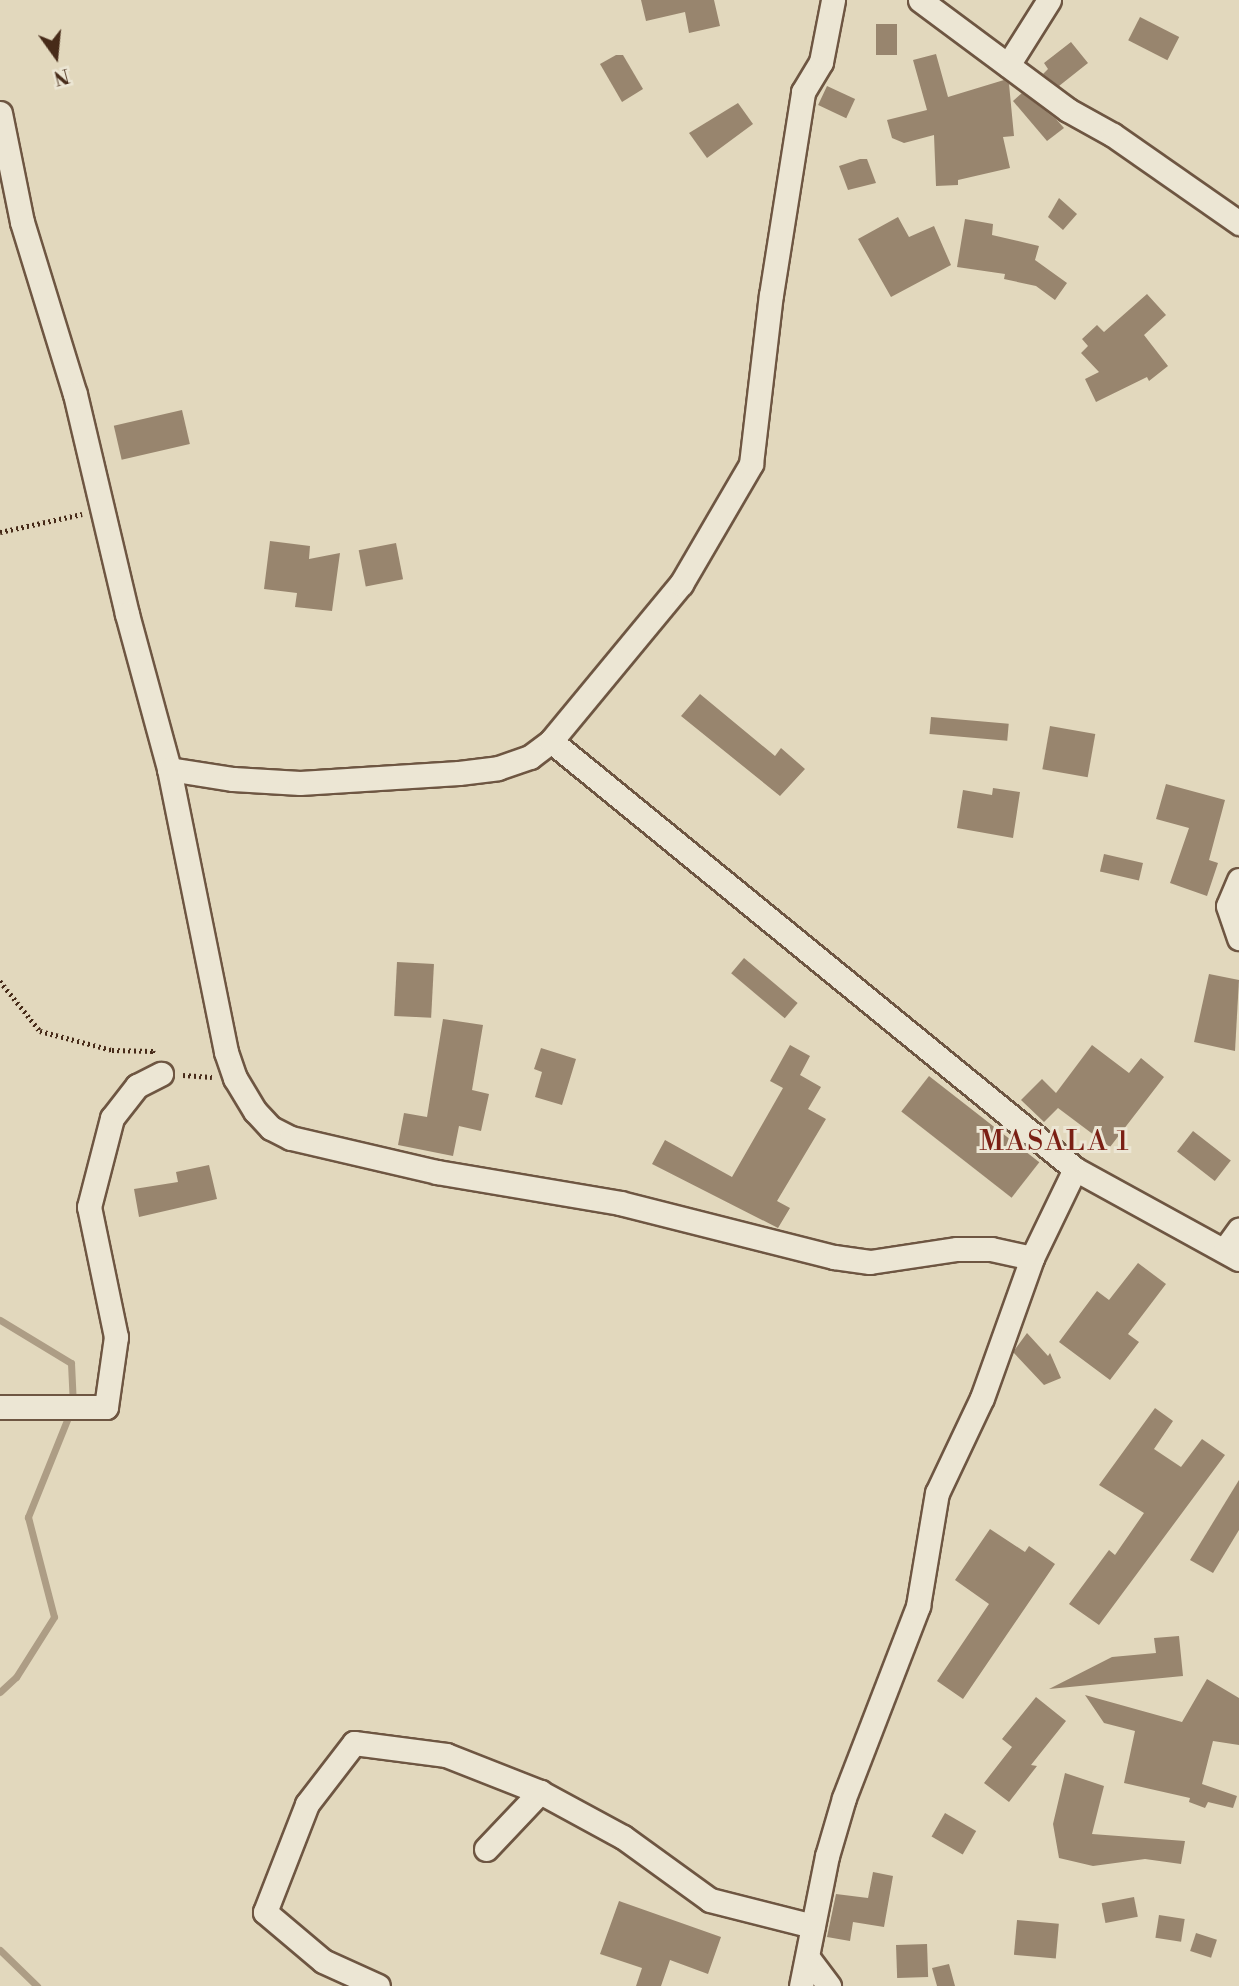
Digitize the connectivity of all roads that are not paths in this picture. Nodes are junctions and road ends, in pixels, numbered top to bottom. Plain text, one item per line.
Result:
1 (833, 0) edge
2 (920, 0) edge
3 (1049, 0) edge
4 (1008, 65) junction
5 (0, 113) edge
6 (1239, 223) edge
7 (551, 741) junction
8 (169, 769) junction
9 (1239, 880) edge
10 (1239, 938) edge
11 (161, 1074) road end
12 (1075, 1169) junction
13 (1234, 1246) edge
14 (1032, 1258) junction
15 (0, 1407) edge
16 (540, 1792) junction
17 (486, 1849) dead end
18 (813, 1926) junction
19 (808, 1958) junction
20 (378, 1986) edge
21 (801, 1986) edge
22 (829, 1986) edge

1 - 7 street
2 - 4 street
3 - 4 street
4 - 6 street
5 - 8 street
7 - 8 street
7 - 12 street
8 - 14 street
9 - 10 street
11 - 15 street
12 - 13 street
12 - 14 street
14 - 18 street
16 - 17 street
16 - 18 street
16 - 20 street
18 - 19 street
19 - 21 street
19 - 22 street

